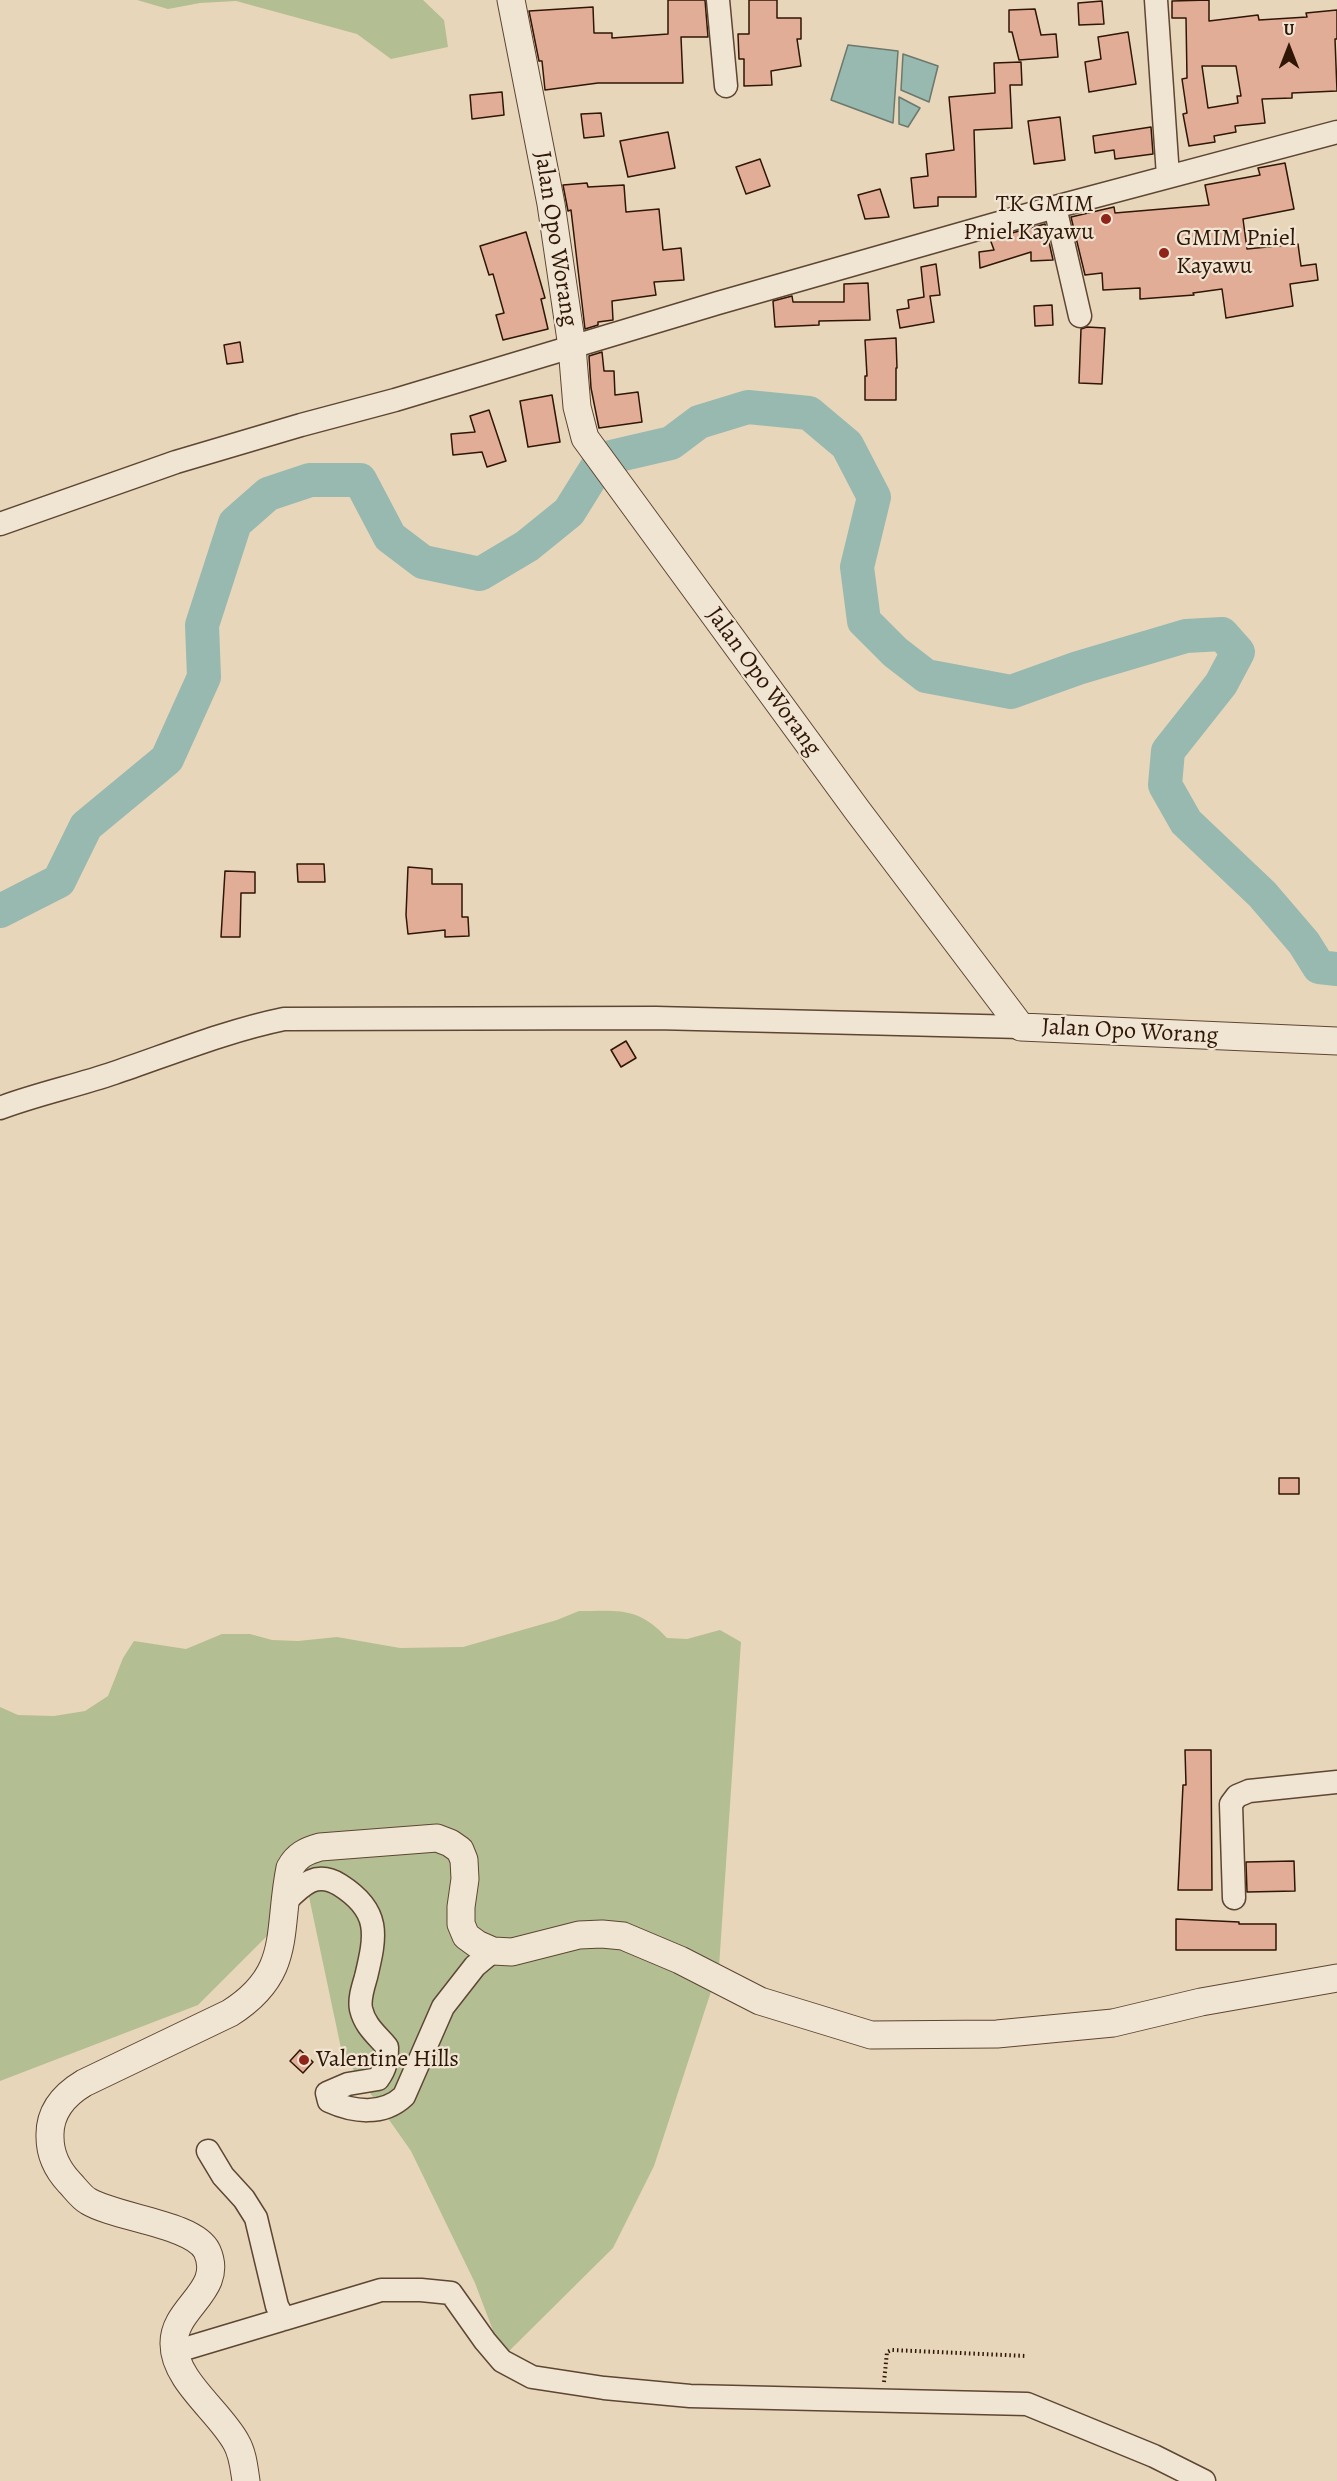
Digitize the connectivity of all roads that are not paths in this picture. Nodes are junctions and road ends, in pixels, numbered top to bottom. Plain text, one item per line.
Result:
1 (511, 0) edge
2 (718, 0) edge
3 (1156, 0) edge
4 (726, 86) dead end
5 (1337, 132) edge
6 (1168, 177) junction
7 (1055, 207) junction
8 (1080, 316) dead end
9 (572, 347) junction
10 (0, 524) edge
11 (1021, 1027) junction
12 (1337, 1041) edge
13 (0, 1108) edge
14 (1337, 1782) edge
15 (1234, 1898) dead end
16 (285, 1902) junction
17 (493, 1951) junction
18 (1337, 1978) edge
19 (208, 2151) dead end
20 (284, 2319) junction
21 (174, 2352) junction
22 (246, 2481) edge
23 (1204, 2481) edge

1 - 9 street, Jalan Opo Worang
2 - 4 street
3 - 6 street
5 - 6 street
6 - 7 street
7 - 8 street
7 - 9 street
9 - 10 street
9 - 11 street, Jalan Opo Worang
11 - 12 street, Jalan Opo Worang
11 - 13 street
14 - 15 street
16 - 17 street
16 - 17 street
16 - 21 street
17 - 18 street
19 - 20 street
20 - 21 street
20 - 23 street
21 - 22 street

